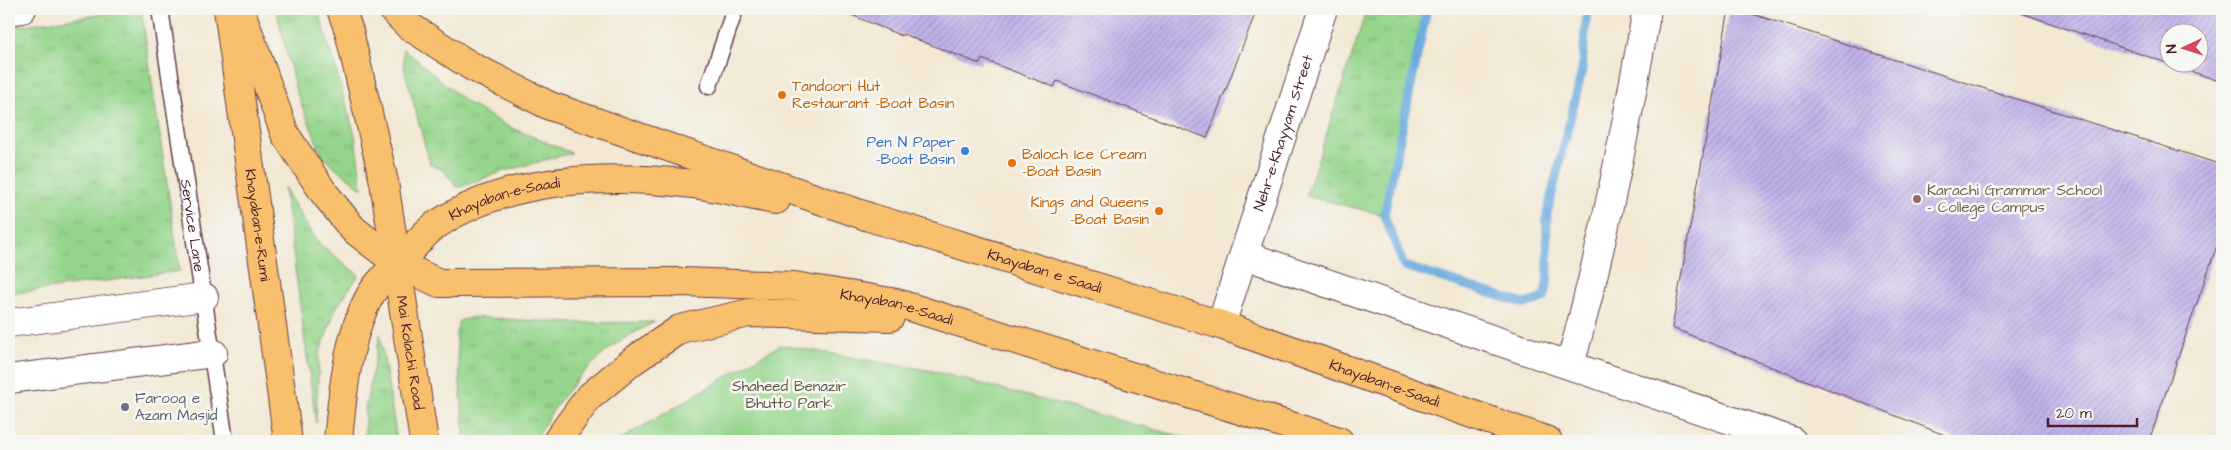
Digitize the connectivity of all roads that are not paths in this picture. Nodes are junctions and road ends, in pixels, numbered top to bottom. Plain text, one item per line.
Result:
1 (22, 9) edge
2 (160, 9) edge
3 (228, 9) edge
4 (240, 9) edge
5 (342, 9) edge
6 (392, 9) edge
7 (735, 9) edge
8 (1323, 9) edge
9 (1646, 9) edge
10 (9, 10) edge
11 (709, 86) dead end
12 (869, 217) junction
13 (1244, 255) junction
14 (398, 264) junction
15 (204, 297) junction
16 (9, 323) edge
17 (969, 324) junction
18 (1221, 325) junction
19 (213, 354) junction
20 (1570, 365) junction
21 (9, 379) edge
22 (225, 441) edge
23 (288, 441) edge
24 (338, 441) edge
25 (424, 441) edge
26 (557, 441) edge
27 (1338, 441) edge
28 (1548, 441) edge
29 (1792, 441) edge

1 - 10 street
2 - 15 lane, Service Lane
3 - 23 main road, Khayaban-e-Rumi
4 - 14 main road
5 - 14 main road
6 - 12 main road
7 - 11 lane
8 - 13 street, Nehr-e-Khayyam Street
9 - 20 street
12 - 14 main road, Khayaban-e-Saadi
12 - 18 main road, Khayaban e Saadi
13 - 18 street, Nehr-e-Khayyam Street
13 - 20 street
14 - 17 main road, Khayaban-e-Saadi
14 - 24 main road, Khayaban-e-Saadi
14 - 25 main road, Mai Kolachi Road
15 - 16 street
15 - 19 lane, Service Lane
17 - 26 main road
17 - 27 main road, Khayaban-e-Saadi
18 - 28 main road, Khayaban-e-Saadi
19 - 21 street
19 - 22 lane, Service Lane
20 - 29 street

